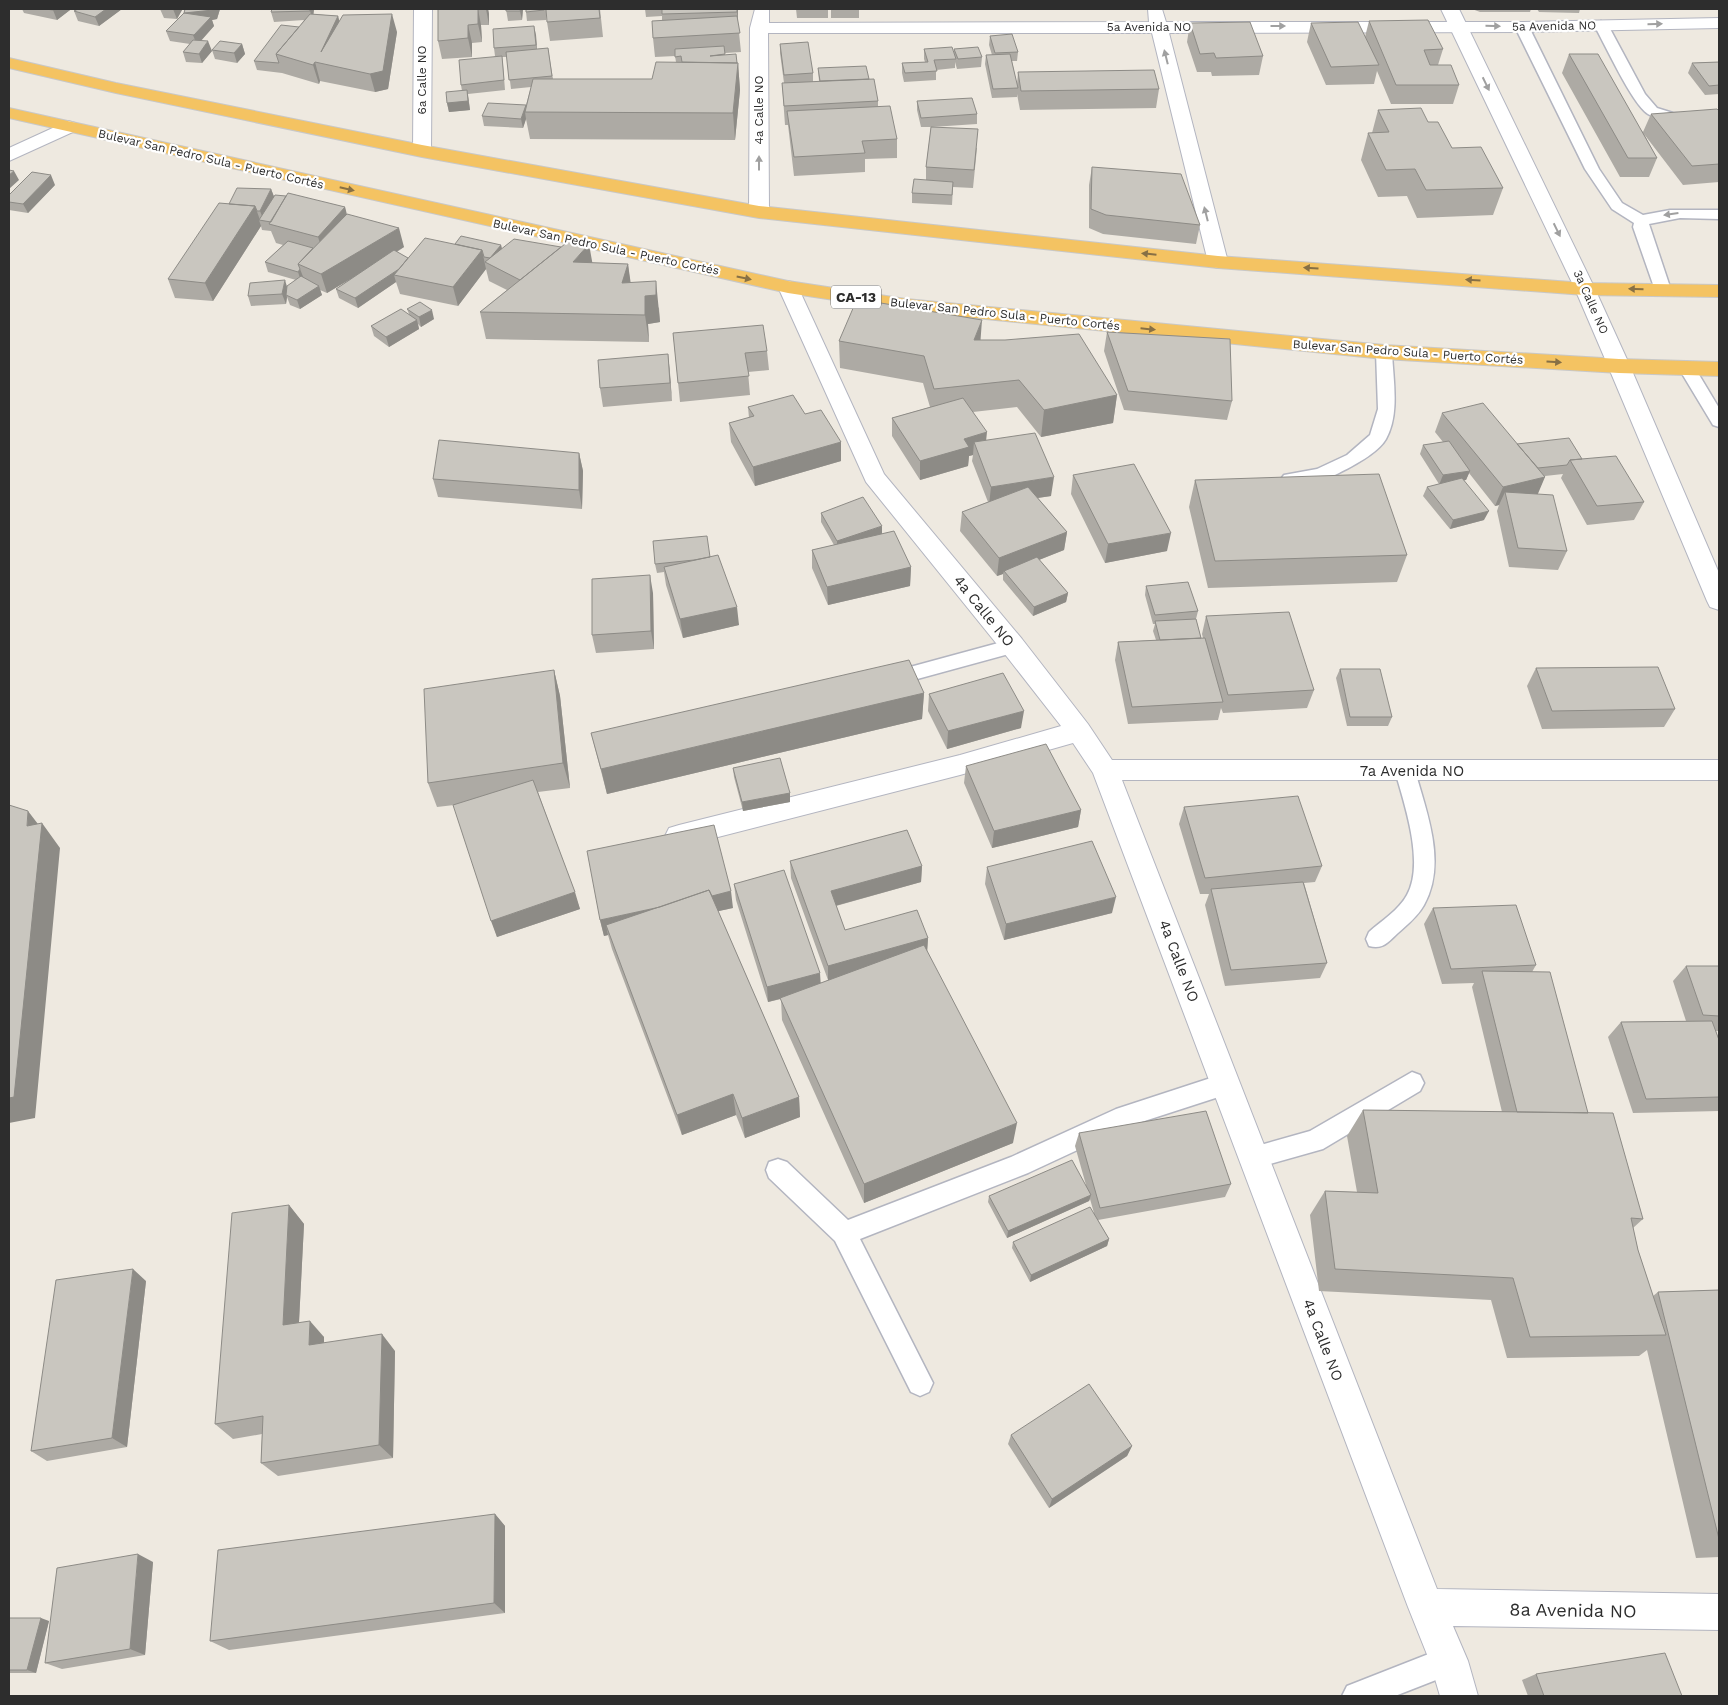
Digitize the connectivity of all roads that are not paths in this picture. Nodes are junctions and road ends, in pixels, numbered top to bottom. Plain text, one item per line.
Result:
1 (423, 9) edge
2 (762, 9) edge
3 (1154, 9) edge
4 (1454, 17) edge
5 (1719, 23) edge
6 (1601, 26) junction
7 (1159, 27) junction
8 (1522, 27) junction
9 (759, 28) junction
10 (9, 63) edge
11 (9, 113) edge
12 (1719, 122) edge
13 (68, 127) junction
14 (422, 151) junction
15 (9, 155) edge
16 (759, 212) junction
17 (1719, 214) edge
18 (1642, 221) junction
19 (1218, 262) junction
20 (788, 287) junction
21 (1585, 289) junction
22 (1663, 290) junction
23 (1719, 291) edge
24 (1384, 352) junction
25 (1619, 366) junction
26 (1686, 367) junction
27 (1719, 369) edge
28 (1719, 421) edge
29 (1274, 481) edge
30 (1719, 601) edge
31 (1013, 646) junction
32 (866, 686) edge
33 (1079, 731) junction
34 (1105, 770) junction
35 (1719, 770) edge
36 (1405, 771) junction
37 (655, 842) edge
38 (1377, 938) dead end
39 (1412, 1083) dead end
40 (1226, 1084) junction
41 (1252, 1158) junction
42 (778, 1170) dead end
43 (844, 1232) junction
44 (920, 1383) dead end
45 (1426, 1607) junction
46 (1719, 1612) edge
47 (1449, 1661) junction
48 (1357, 1696) edge
49 (1459, 1696) edge

1 - 14 street, 6a Calle NO
2 - 9 street, 4a Calle NO
3 - 7 street
7 -> 4 street, 5a Avenida NO
4 -> 8 street, 5a Avenida NO
4 -> 21 street, 3a Calle NO
6 -> 5 street, 5a Avenida NO
6 - 8 street, 5a Avenida NO
6 - 12 lane
7 - 9 street, 5a Avenida NO
19 -> 7 street
8 - 18 lane
16 -> 9 street, 4a Calle NO
10 - 14 highway
11 - 13 highway, Bulevar San Pedro Sula - Puerto Cortés / CA-13
13 - 15 street
13 -> 20 highway, Bulevar San Pedro Sula - Puerto Cortés / CA-13
14 - 16 highway
19 -> 16 highway
17 -> 18 lane
18 - 22 lane
21 -> 19 highway
20 -> 24 highway, Bulevar San Pedro Sula - Puerto Cortés / CA-13
20 - 31 street, 4a Calle NO
22 -> 21 highway
21 - 25 street, 3a Calle NO
22 - 23 highway
24 -> 25 highway, Bulevar San Pedro Sula - Puerto Cortés / CA-13
24 - 29 lane
25 - 26 highway, Bulevar San Pedro Sula - Puerto Cortés / CA-13
25 - 30 street, 3a Calle NO
26 - 27 highway, Bulevar San Pedro Sula - Puerto Cortés / CA-13
26 - 28 lane
31 - 32 lane
31 - 33 street, 4a Calle NO
33 - 34 street, 4a Calle NO
33 - 37 street
34 - 36 street, 7a Avenida NO
34 - 40 street, 4a Calle NO
35 - 36 street, 7a Avenida NO
36 - 38 lane
39 - 41 lane
40 - 41 street, 4a Calle NO
40 - 43 lane
41 - 45 street, 4a Calle NO
42 - 43 lane
43 - 44 lane
45 - 46 street, 8a Avenida NO
45 - 47 street, 4a Calle NO
47 - 48 lane
47 - 49 street, 4a Calle NO

